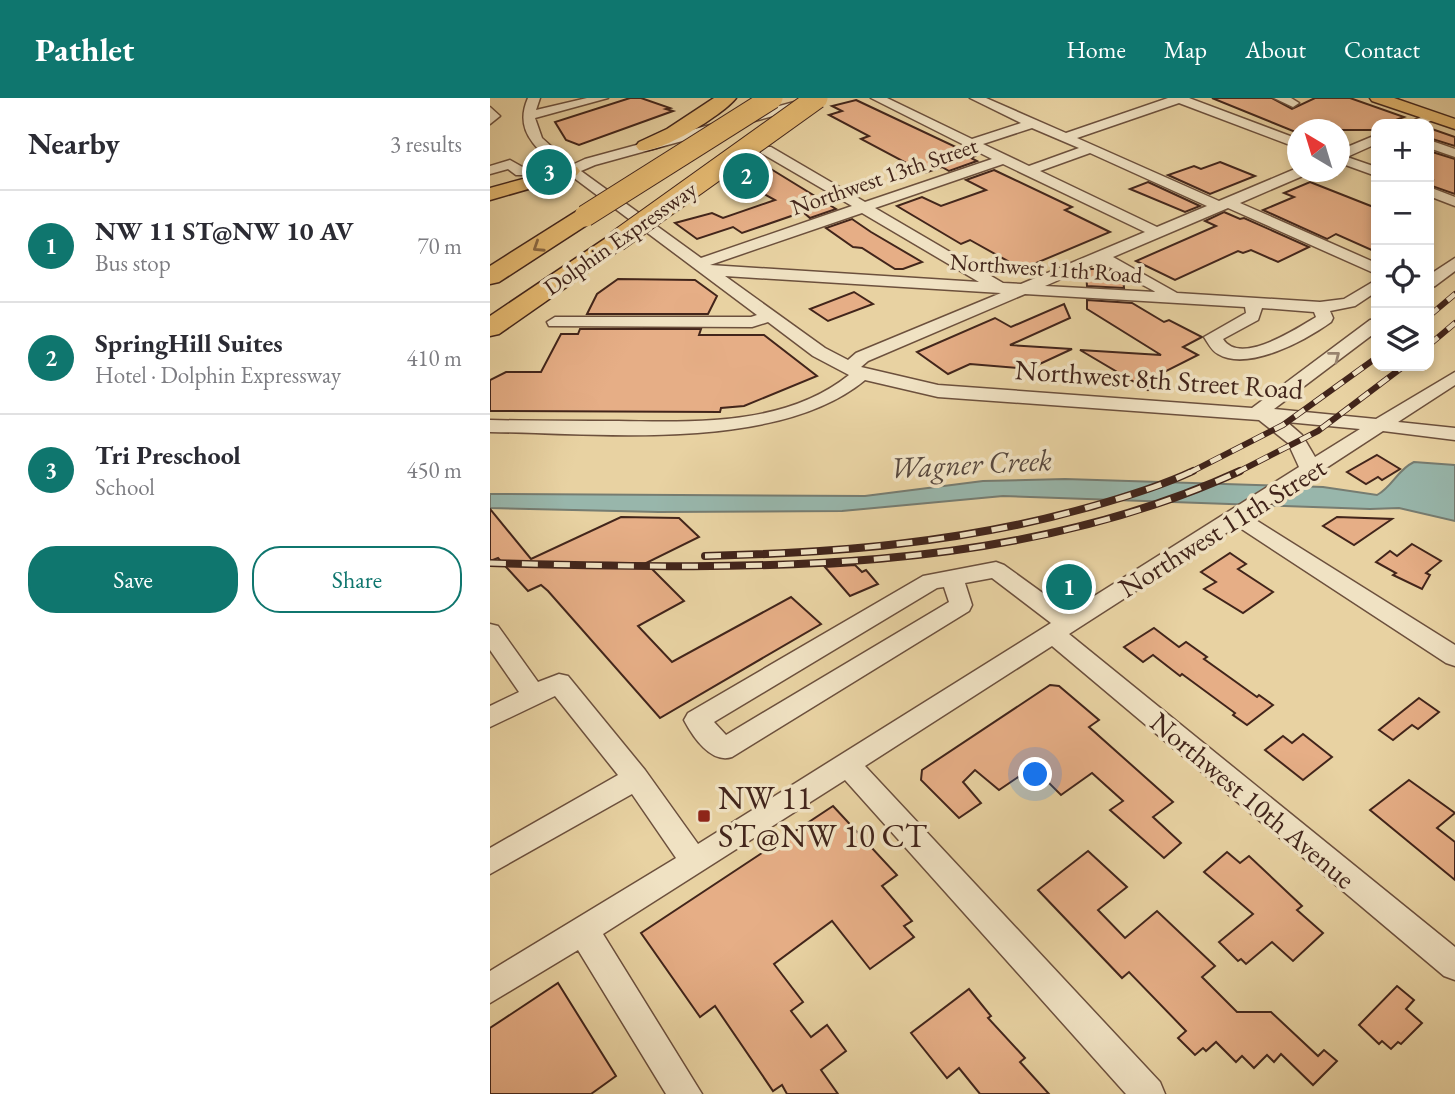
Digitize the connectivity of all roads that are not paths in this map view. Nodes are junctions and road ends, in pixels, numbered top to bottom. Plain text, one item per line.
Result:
1 (534, 98) edge
2 (602, 98) edge
3 (727, 98) edge
4 (772, 98) edge
5 (817, 98) edge
6 (825, 98) edge
7 (877, 98) edge
8 (976, 98) edge
9 (1179, 98) edge
10 (1280, 98) edge
11 (1378, 98) edge
12 (752, 99) edge
13 (575, 101) edge
14 (1293, 103) dead end
15 (528, 116) junction
16 (1432, 116) junction
17 (1424, 119) edge
18 (1032, 123) junction
19 (1455, 124) edge
20 (699, 133) junction
21 (1065, 138) junction
22 (1287, 140) edge
23 (1371, 141) edge
24 (972, 143) junction
25 (646, 146) junction
26 (1434, 146) edge
27 (1090, 149) junction
28 (766, 150) dead end
29 (1350, 152) edge
30 (1455, 153) edge
31 (1004, 159) junction
32 (1350, 161) edge
33 (490, 170) edge
34 (1029, 170) junction
35 (1371, 170) edge
36 (571, 171) junction
37 (521, 172) dead end
38 (1287, 177) edge
39 (643, 178) junction
40 (1434, 193) edge
41 (490, 194) edge
42 (1455, 202) edge
43 (1223, 204) junction
44 (864, 206) junction
45 (1156, 232) junction
46 (1100, 256) junction
47 (1455, 263) edge
48 (1371, 266) edge
49 (703, 267) junction
50 (490, 277) edge
51 (1434, 279) edge
52 (999, 287) junction
53 (1023, 288) junction
54 (1371, 288) edge
55 (1174, 299) junction
56 (1252, 310) junction
57 (1321, 314) junction
58 (770, 316) junction
59 (555, 322) dead end
60 (490, 328) edge
61 (1371, 328) edge
62 (855, 371) junction
63 (1455, 377) edge
64 (1293, 388) junction
65 (1259, 415) junction
66 (1328, 419) junction
67 (490, 426) edge
68 (1379, 426) junction
69 (1455, 434) edge
70 (1310, 471) junction
71 (1243, 513) junction
72 (952, 578) junction
73 (1060, 628) junction
74 (490, 632) edge
75 (1455, 657) edge
76 (534, 695) junction
77 (490, 717) edge
78 (846, 763) junction
79 (636, 778) junction
80 (694, 861) junction
81 (490, 862) edge
82 (583, 930) junction
83 (1455, 966) edge
84 (490, 988) edge
85 (685, 1094) edge
86 (1148, 1094) edge

1 - 15 street
2 - 13 street
3 - 25 highway
4 - 39 highway, Dolphin Expressway, bridge
5 - 60 highway, Dolphin Expressway, bridge
6 - 20 street
7 - 24 street
8 - 18 street
9 - 21 street
9 - 22 street
10 - 14 street
11 - 16 main road
12 - 39 highway, bridge
13 - 15 street
15 - 36 street
16 - 17 street
16 - 19 main road
18 - 21 street
18 - 24 street, Northwest 13th Street
20 - 25 street
20 - 36 street
21 - 27 street
23 - 29 street
24 - 31 street
25 - 36 street
26 - 30 street
27 - 34 street
27 - 43 street
28 - 44 street
31 - 34 street
31 - 44 street, Northwest 13th Street
32 - 35 street
33 - 37 street
34 - 45 street
36 - 41 main road
36 - 49 street
38 - 43 street
39 -> 50 highway, Dolphin Expressway, bridge
40 - 42 street
43 - 45 street
43 - 48 street
44 - 49 street, Northwest 13th Street
44 - 52 street
45 - 46 street
46 - 53 street
46 - 55 street
47 - 51 street
49 - 52 street, Northwest 11th Road
49 - 58 street
52 - 53 street, Northwest 11th Road
53 - 55 street, Northwest 11th Road
53 - 62 street
54 - 57 street, Northwest 11th Road
55 - 56 street, Northwest 11th Road
56 - 57 street, Northwest 11th Road
56 - 57 street
58 - 59 street
58 - 62 street
64 -> 61 street
62 - 65 street, Northwest 8th Street Road
62 - 67 street
63 - 68 street, Northwest 11th Street
64 - 65 street
64 - 66 street
65 - 66 street, Northwest 8th Street Road
65 - 70 street
66 - 68 street, Northwest 8th Street Road
68 - 69 street, Northwest 8th Street Road
68 - 70 street, Northwest 11th Street
70 - 71 street, Northwest 11th Street
71 - 73 street, Northwest 11th Street
71 - 75 street
72 - 72 street, Northwest 10th Avenue
72 - 73 street, Northwest 10th Avenue
73 - 78 street, Northwest 11th Street
73 - 83 street, Northwest 10th Avenue
74 - 76 street
76 - 77 street
76 - 79 street
78 - 80 street, Northwest 11th Street
78 - 86 street
79 - 80 street
79 - 81 street
80 - 82 street, Northwest 11th Street
82 - 84 street, Northwest 11th Street
82 - 85 street

